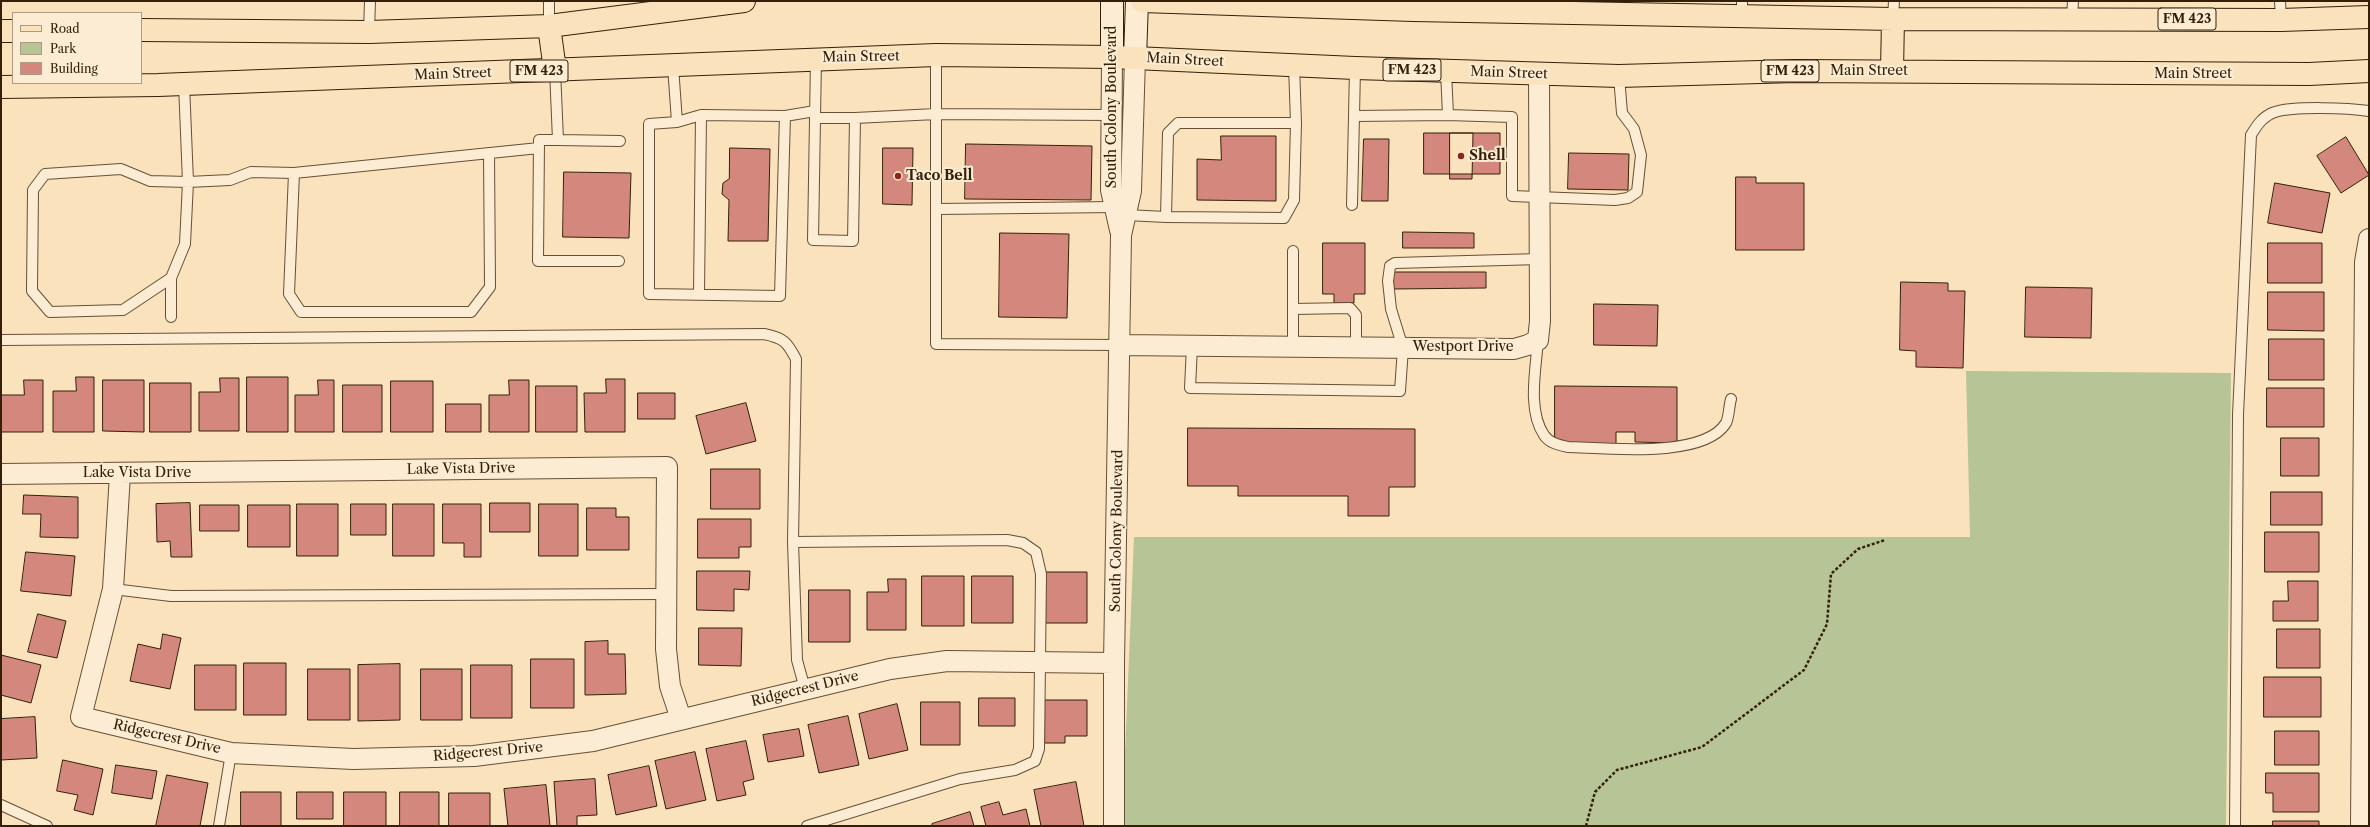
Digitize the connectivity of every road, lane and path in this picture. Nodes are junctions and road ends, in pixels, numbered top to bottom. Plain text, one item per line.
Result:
1 (370, 1) edge
2 (549, 1) edge
3 (744, 1) edge
4 (1112, 1) edge
5 (1137, 1) edge
6 (1142, 1) edge
7 (1271, 4) edge
8 (1413, 5) edge
9 (1530, 6) edge
10 (1742, 8) edge
11 (1894, 10) edge
12 (2072, 10) edge
13 (2280, 10) edge
14 (2369, 17) edge
15 (549, 26) junction
16 (142, 30) edge
17 (1, 31) edge
18 (12, 31) edge
19 (369, 32) junction
20 (936, 55) junction
21 (1112, 57) junction
22 (816, 58) junction
23 (1135, 58) junction
24 (1294, 65) junction
25 (673, 66) junction
26 (1354, 68) junction
27 (555, 70) junction
28 (1446, 71) junction
29 (1892, 71) junction
30 (2369, 71) edge
31 (1539, 74) junction
32 (1619, 76) junction
33 (184, 84) junction
34 (1, 86) edge
35 (2369, 111) edge
36 (815, 114) junction
37 (936, 114) junction
38 (701, 115) junction
39 (1112, 115) junction
40 (1448, 115) junction
41 (784, 116) junction
42 (1354, 116) junction
43 (855, 118) junction
44 (677, 122) junction
45 (1296, 123) junction
46 (558, 140) junction
47 (620, 141) dead end
48 (539, 148) junction
49 (489, 153) junction
50 (294, 173) junction
51 (188, 182) junction
52 (1540, 197) junction
53 (1352, 205) dead end
54 (936, 209) junction
55 (1120, 211) junction
56 (1166, 217) junction
57 (2369, 239) edge
58 (1293, 251) dead end
59 (1540, 259) junction
60 (619, 261) dead end
61 (171, 278) junction
62 (699, 294) junction
63 (1293, 309) junction
64 (171, 317) dead end
65 (1, 340) edge
66 (1538, 340) junction
67 (1120, 345) junction
68 (1192, 346) junction
69 (1292, 347) junction
70 (1356, 347) junction
71 (1403, 348) junction
72 (2366, 350) edge
73 (1731, 399) dead end
74 (2366, 471) edge
75 (1, 474) edge
76 (120, 474) junction
77 (1884, 540) dead end
78 (793, 542) junction
79 (113, 589) junction
80 (666, 594) junction
81 (1041, 663) junction
82 (1114, 663) junction
83 (805, 689) junction
84 (681, 719) junction
85 (2365, 724) edge
86 (231, 753) junction
87 (1, 805) edge
88 (47, 826) edge
89 (219, 826) edge
90 (807, 826) edge
91 (1114, 826) edge
92 (1586, 826) edge
93 (2235, 826) edge
94 (2361, 826) edge

1 - 19 lane
2 - 15 lane
3 - 15 main road
4 - 21 main road, South Colony Boulevard
5 - 23 main road, South Colony Boulevard
6 - 7 main road, FM 423
7 - 8 main road, FM 423
8 - 9 main road, FM 423
9 - 10 main road, FM 423
10 - 11 main road, FM 423
11 - 12 main road, FM 423
11 - 29 main road
12 - 13 main road, FM 423
13 - 14 main road, FM 423
15 - 19 main road
15 - 27 main road
16 - 19 main road
17 - 18 main road
20 - 21 main road, Main Street / FM 423
20 - 22 main road, Main Street / FM 423
20 - 37 lane
21 - 23 main road, Main Street / FM 423
21 - 39 street, South Colony Boulevard
22 - 25 main road, Main Street / FM 423
22 - 36 lane
23 - 24 main road, Main Street / FM 423
23 - 55 street, South Colony Boulevard
24 - 26 main road, Main Street / FM 423
24 - 45 lane
25 - 27 main road, Main Street / FM 423
25 - 44 lane
26 - 28 main road, Main Street / FM 423
26 - 42 lane
27 - 33 main road, Main Street / FM 423
27 - 46 lane
28 - 31 main road, Main Street / FM 423
28 - 40 lane
29 - 30 main road, Main Street / FM 423
29 - 32 main road, Main Street / FM 423
31 - 32 main road, Main Street / FM 423
31 - 52 street
32 - 52 lane
33 - 34 main road, Main Street / FM 423
33 - 51 lane
35 - 93 lane
36 - 41 lane
36 - 43 lane
36 - 43 lane
37 - 39 lane
37 - 43 lane
37 - 54 lane
38 - 41 lane
38 - 44 lane
38 - 62 lane
39 - 55 street, South Colony Boulevard
40 - 42 lane
40 - 52 lane
41 - 62 lane
42 - 53 lane
44 - 62 lane
45 - 56 lane
45 - 56 lane
46 - 47 lane
46 - 48 lane
48 - 49 lane
48 - 60 lane
49 - 50 lane
49 - 50 lane
50 - 51 lane
51 - 61 lane
51 - 61 lane
52 - 59 street
54 - 55 lane
54 - 67 lane
55 - 56 lane
55 - 67 street, South Colony Boulevard
57 - 72 street
58 - 63 lane
59 - 66 street
59 - 71 lane
61 - 64 lane
63 - 69 lane
63 - 70 lane
65 - 78 lane
66 - 71 street, Westport Drive
66 - 73 lane
67 - 68 street, Westport Drive
67 - 82 street, South Colony Boulevard
68 - 69 street, Westport Drive
68 - 71 lane
69 - 70 street, Westport Drive
70 - 71 street, Westport Drive
72 - 74 street
74 - 85 street
75 - 76 street, Lake Vista Drive
76 - 79 street, Ridgecrest Drive
76 - 80 street, Lake Vista Drive
77 - 92 path
78 - 81 lane
78 - 83 lane
79 - 80 lane
79 - 86 street, Ridgecrest Drive
80 - 84 street, Lake Vista Drive
81 - 82 street, Ridgecrest Drive
81 - 83 street, Ridgecrest Drive
81 - 90 lane
82 - 91 street, South Colony Boulevard
83 - 84 street, Ridgecrest Drive
84 - 86 street, Ridgecrest Drive
85 - 94 street
86 - 89 lane
87 - 88 lane

